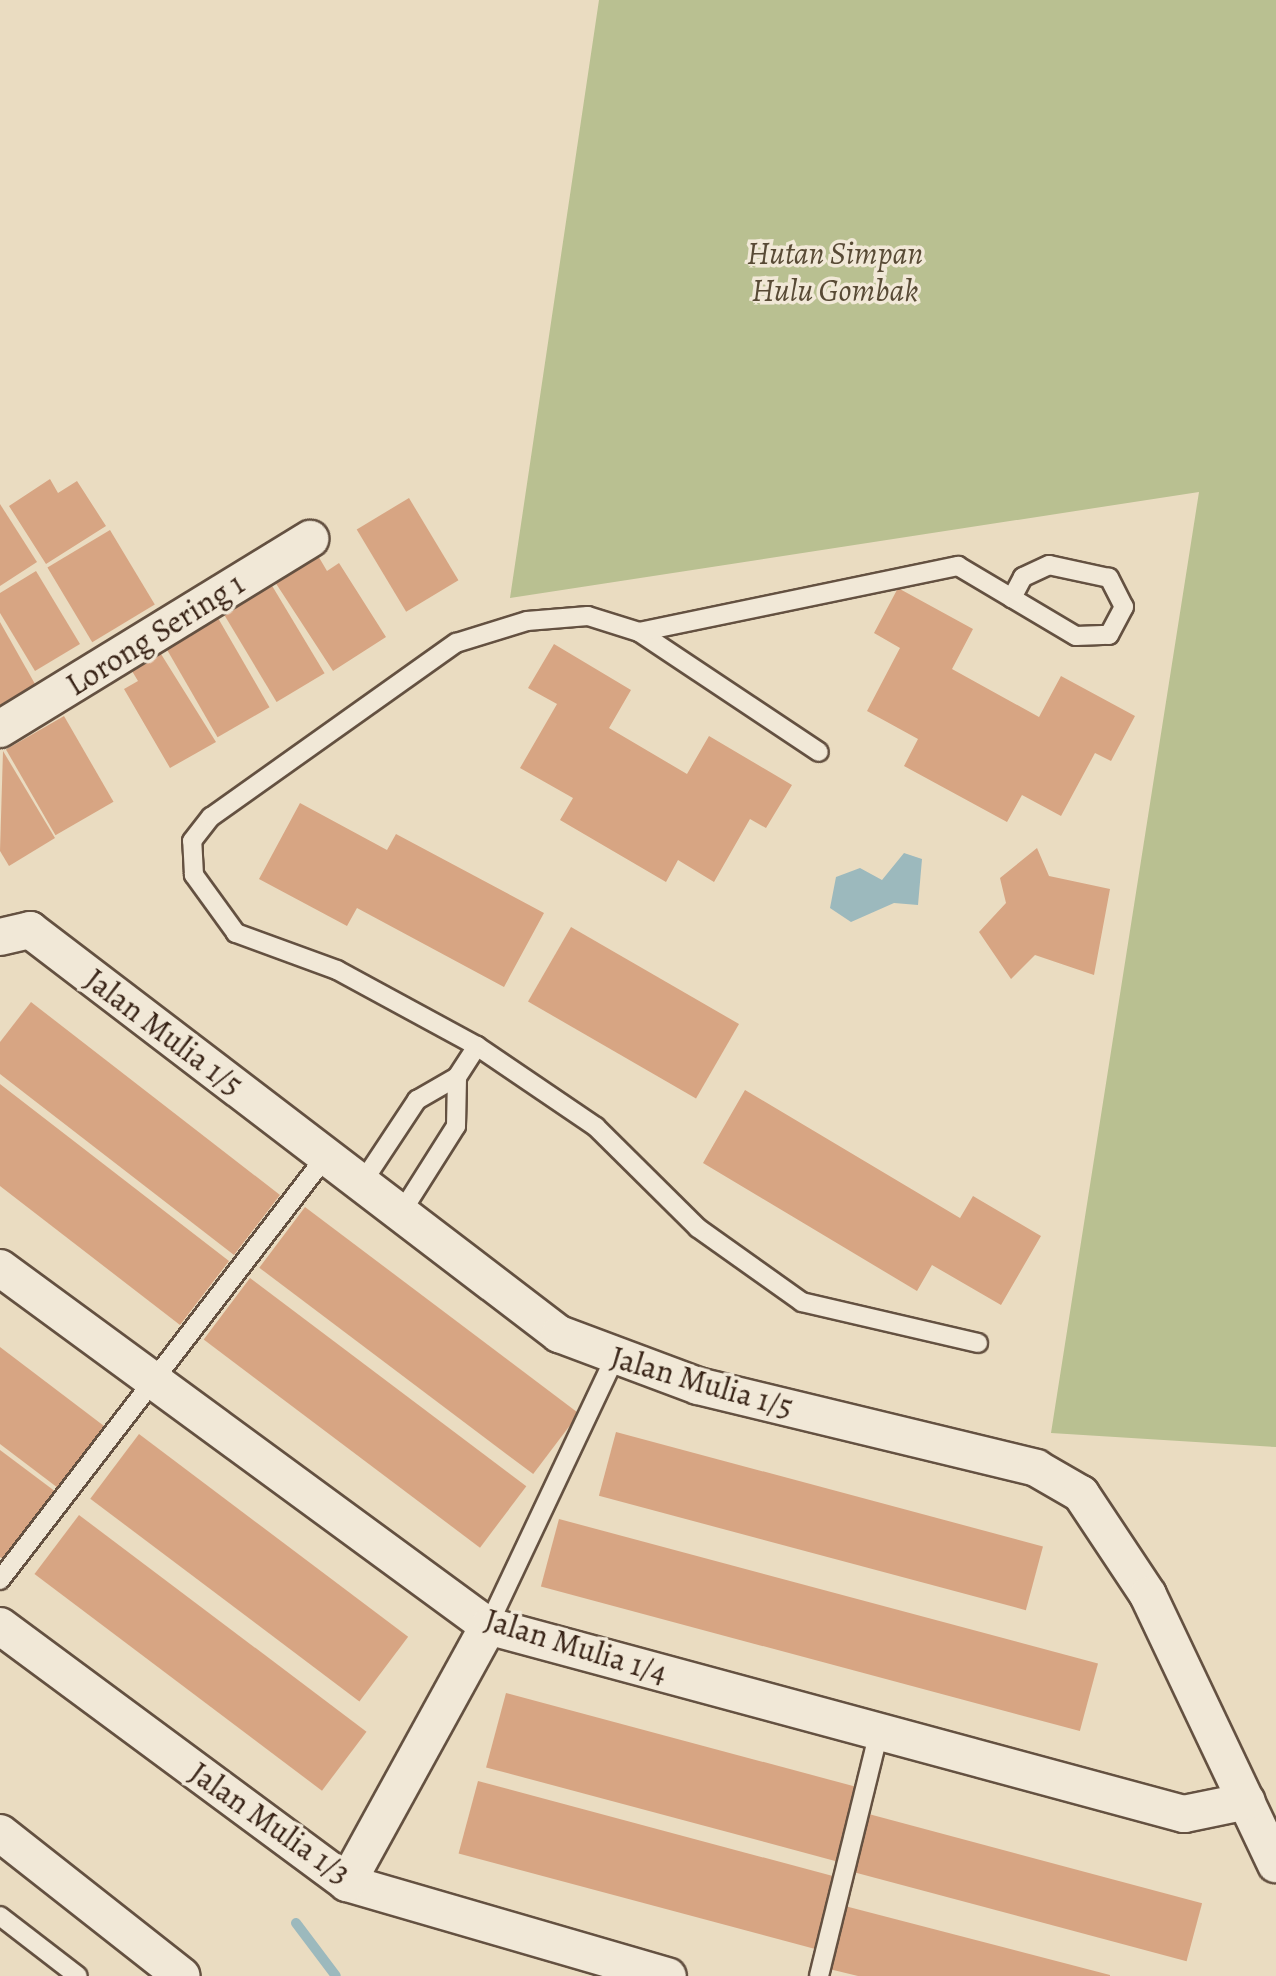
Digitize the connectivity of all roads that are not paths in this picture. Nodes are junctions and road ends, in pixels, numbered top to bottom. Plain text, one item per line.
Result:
1 (310, 539) dead end
2 (1012, 598) junction
3 (639, 632) junction
4 (0, 729) edge
5 (819, 752) dead end
6 (15, 933) edge
7 (477, 1046) junction
8 (457, 1077) junction
9 (326, 1156) junction
10 (362, 1183) junction
11 (401, 1213) junction
12 (0, 1268) edge
13 (978, 1343) dead end
14 (614, 1359) junction
15 (153, 1381) junction
16 (0, 1580) edge
17 (0, 1626) edge
18 (488, 1626) junction
19 (879, 1732) junction
20 (1247, 1801) junction
21 (0, 1833) edge
22 (1276, 1864) edge
23 (347, 1883) junction
24 (0, 1916) edge
25 (78, 1976) edge
26 (182, 1976) edge
27 (668, 1976) edge
28 (819, 1976) edge

1 - 4 street, Lorong Sering 1
2 - 2 lane
2 - 3 lane
3 - 5 lane
3 - 7 lane
6 - 9 street, Jalan Mulia 1/5
7 - 8 lane
7 - 13 lane
8 - 10 lane
8 - 11 lane
9 - 10 street, Jalan Mulia 1/5
9 - 15 lane
10 - 11 street, Jalan Mulia 1/5
11 - 14 street, Jalan Mulia 1/5
12 - 15 street, Jalan Mulia 1/4
14 - 18 lane
14 - 20 street, Jalan Mulia 1/5
15 - 16 lane
15 - 18 street, Jalan Mulia 1/4
17 - 23 street, Jalan Mulia 1/3
18 - 19 street, Jalan Mulia 1/4
18 - 23 street
19 - 20 street, Jalan Mulia 1/4
19 - 28 lane
20 - 22 street, Jalan Mulia 1/5
21 - 26 street
23 - 27 street, Jalan Mulia 1/3
24 - 25 lane

